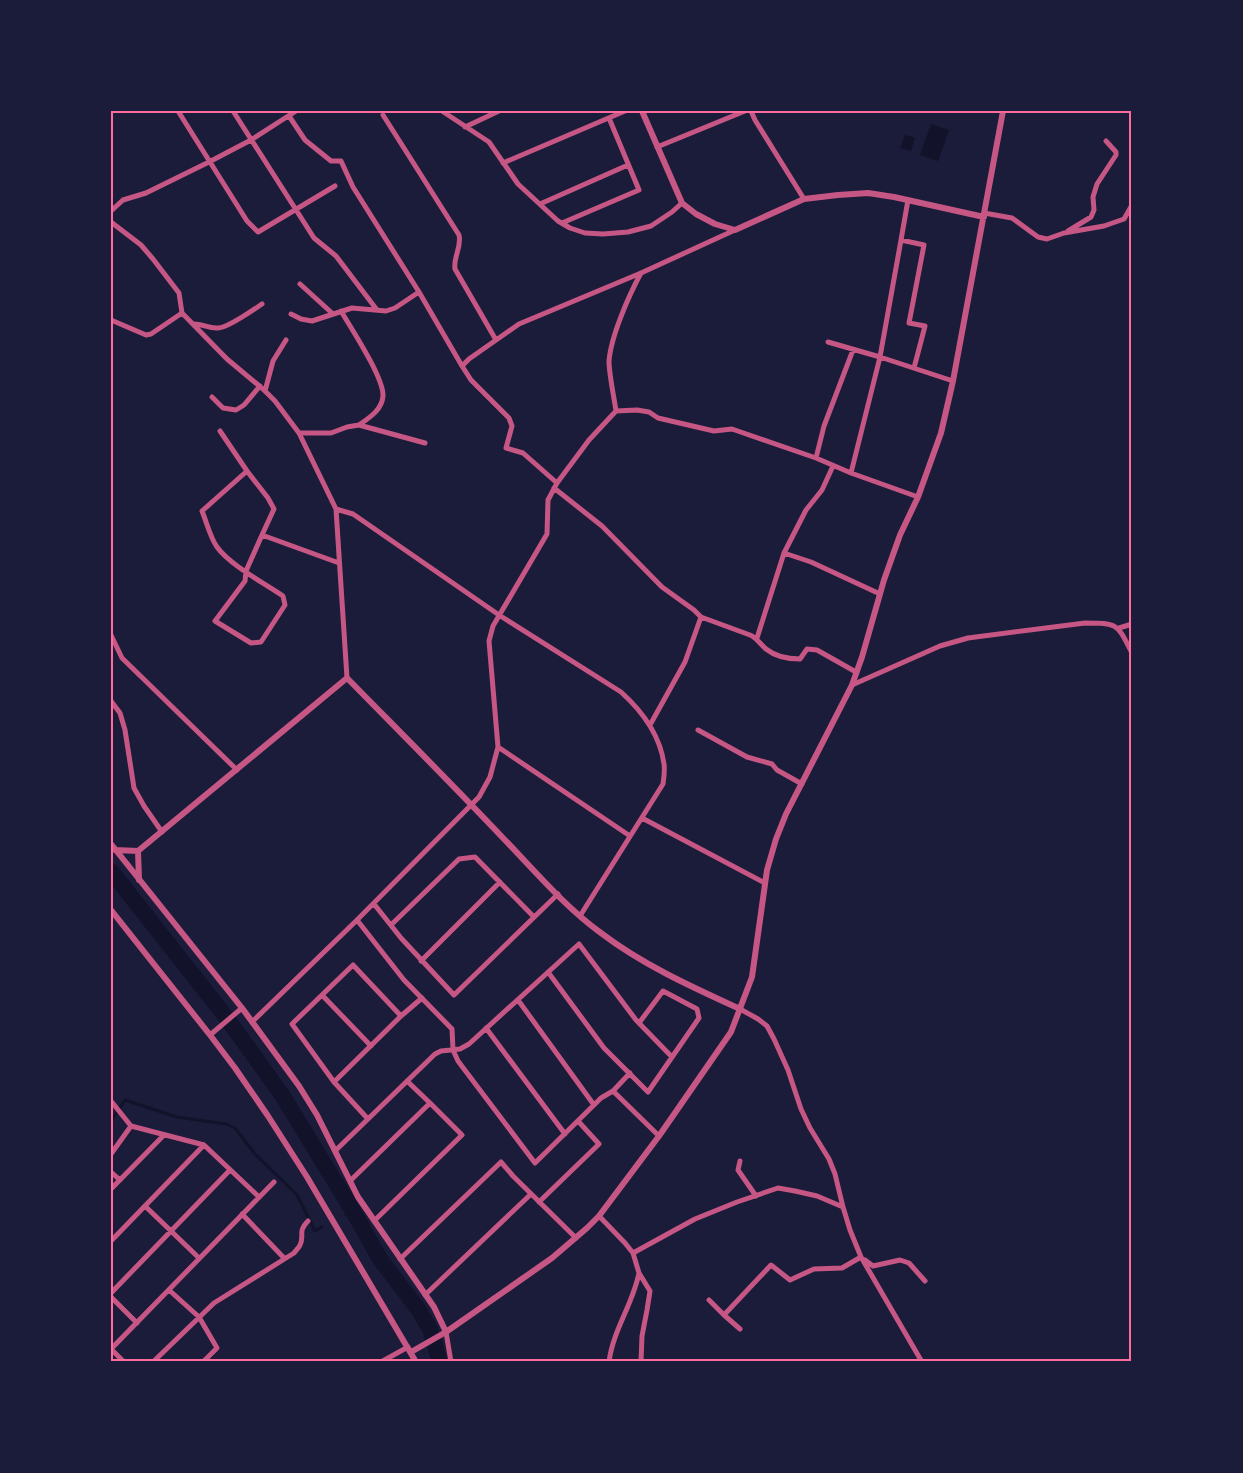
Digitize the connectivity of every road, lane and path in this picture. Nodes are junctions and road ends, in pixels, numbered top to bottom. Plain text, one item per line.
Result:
1 (178, 111) edge
2 (233, 111) edge
3 (296, 111) edge
4 (442, 111) edge
5 (499, 111) edge
6 (626, 111) edge
7 (642, 111) edge
8 (745, 111) edge
9 (751, 111) edge
10 (1004, 111) edge
11 (485, 114) edge
12 (383, 115) dead end
13 (289, 116) junction
14 (609, 118) junction
15 (465, 127) junction
16 (251, 140) junction
17 (1106, 141) dead end
18 (657, 147) junction
19 (209, 162) junction
20 (503, 162) junction
21 (628, 165) junction
22 (335, 186) dead end
23 (804, 200) junction
24 (908, 200) junction
25 (682, 203) junction
26 (540, 204) junction
27 (1132, 205) edge
28 (296, 210) junction
29 (111, 211) edge
30 (984, 215) junction
31 (111, 222) edge
32 (562, 223) junction
33 (735, 230) junction
34 (1064, 233) junction
35 (901, 240) junction
36 (641, 273) junction
37 (300, 284) dead end
38 (419, 292) junction
39 (262, 304) dead end
40 (377, 310) junction
41 (341, 311) junction
42 (182, 313) junction
43 (291, 314) dead end
44 (333, 314) junction
45 (111, 320) edge
46 (194, 324) junction
47 (286, 340) dead end
48 (496, 340) junction
49 (828, 342) dead end
50 (853, 350) junction
51 (880, 357) junction
52 (462, 366) junction
53 (914, 368) junction
54 (953, 381) junction
55 (262, 388) junction
56 (212, 397) dead end
57 (616, 411) junction
58 (359, 425) junction
59 (220, 431) dead end
60 (299, 433) junction
61 (424, 444) dead end
62 (816, 458) junction
63 (833, 466) junction
64 (247, 471) junction
65 (851, 473) junction
66 (555, 486) junction
67 (918, 497) junction
68 (336, 509) junction
69 (262, 535) junction
70 (784, 553) junction
71 (339, 563) junction
72 (246, 571) junction
73 (880, 594) junction
74 (499, 615) junction
75 (701, 617) junction
76 (1132, 624) edge
77 (1119, 628) junction
78 (111, 635) edge
79 (757, 638) junction
80 (1132, 653) edge
81 (856, 672) junction
82 (347, 678) junction
83 (852, 685) junction
84 (111, 701) edge
85 (650, 725) junction
86 (698, 730) dead end
87 (498, 747) junction
88 (237, 770) junction
89 (802, 784) junction
90 (471, 805) junction
91 (642, 818) junction
92 (162, 832) junction
93 (630, 836) junction
94 (113, 847) edge
95 (138, 851) junction
96 (139, 880) junction
97 (500, 882) junction
98 (765, 883) junction
99 (558, 894) junction
100 (374, 904) junction
101 (111, 910) edge
102 (580, 916) junction
103 (534, 917) junction
104 (357, 921) junction
105 (391, 925) junction
106 (421, 961) junction
107 (548, 972) junction
108 (322, 995) junction
109 (422, 998) junction
110 (518, 1000) junction
111 (242, 1008) junction
112 (740, 1009) junction
113 (401, 1016) junction
114 (252, 1022) junction
115 (639, 1023) junction
116 (486, 1028) junction
117 (210, 1035) junction
118 (371, 1046) junction
119 (453, 1050) junction
120 (672, 1056) junction
121 (630, 1074) junction
122 (407, 1081) junction
123 (334, 1082) junction
124 (613, 1091) junction
125 (111, 1101) edge
126 (430, 1103) junction
127 (594, 1105) junction
128 (368, 1119) junction
129 (578, 1120) junction
130 (131, 1126) junction
131 (565, 1134) junction
132 (164, 1135) junction
133 (659, 1136) junction
134 (204, 1145) junction
135 (335, 1151) junction
136 (111, 1154) edge
137 (740, 1161) dead end
138 (231, 1170) junction
139 (111, 1172) edge
140 (120, 1180) junction
141 (350, 1181) junction
142 (274, 1182) dead end
143 (111, 1189) edge
144 (531, 1194) junction
145 (756, 1196) junction
146 (259, 1197) junction
147 (539, 1202) junction
148 (145, 1206) junction
149 (843, 1208) junction
150 (242, 1214) junction
151 (599, 1216) junction
152 (308, 1221) dead end
153 (374, 1221) junction
154 (171, 1231) junction
155 (576, 1238) junction
156 (111, 1241) edge
157 (633, 1253) junction
158 (861, 1257) junction
159 (199, 1258) junction
160 (284, 1258) junction
161 (400, 1259) junction
162 (639, 1272) junction
163 (925, 1281) dead end
164 (169, 1290) junction
165 (111, 1293) edge
166 (425, 1294) junction
167 (111, 1298) edge
168 (709, 1300) dead end
169 (724, 1315) junction
170 (199, 1317) junction
171 (136, 1323) junction
172 (740, 1329) dead end
173 (443, 1334) junction
174 (111, 1349) edge
175 (409, 1349) junction
176 (124, 1362) edge
177 (153, 1362) edge
178 (203, 1362) edge
179 (381, 1362) edge
180 (416, 1362) edge
181 (451, 1362) edge
182 (609, 1362) edge
183 (641, 1362) edge
184 (922, 1362) edge

1 - 19 street
2 - 16 street
3 - 13 street
4 - 15 street
5 - 11 street
6 - 14 street
7 - 18 street
8 - 18 street
9 - 23 street
10 - 30 street
11 - 15 street
12 - 48 street
13 - 16 street
13 - 38 street
14 - 20 street
14 - 21 street
15 - 20 street
16 - 19 street
16 - 28 street
17 - 34 street
18 - 25 street
19 - 28 street
19 - 29 street
20 - 26 street
21 - 26 street
21 - 32 street
22 - 28 street
23 - 24 street
23 - 33 street
24 - 30 street
24 - 35 street
25 - 32 street
25 - 33 street
26 - 32 street
27 - 34 street
28 - 40 street
30 - 34 street
30 - 54 street
31 - 42 street
33 - 36 street
35 - 51 street
35 - 53 street
36 - 48 street
36 - 57 street
37 - 44 street
38 - 40 street
38 - 52 street
39 - 46 street
40 - 41 street
41 - 44 street
41 - 58 street
42 - 45 street
42 - 46 street
43 - 44 street
46 - 55 street
47 - 55 street
48 - 52 street
49 - 50 street
50 - 51 street
50 - 62 street
51 - 53 street
51 - 65 street
52 - 66 street
53 - 54 street
54 - 67 street
55 - 56 street
55 - 60 street
57 - 62 street
57 - 66 street
58 - 60 street
58 - 61 street
59 - 64 street
60 - 68 street
62 - 63 street
63 - 65 street
63 - 70 street
64 - 69 street
64 - 72 street
65 - 67 street
66 - 74 street
66 - 75 street
67 - 73 street
68 - 71 street
68 - 74 street
69 - 71 street
69 - 72 street
70 - 73 street
70 - 79 street
71 - 82 street
72 - 72 street
73 - 81 street
74 - 85 street
74 - 87 street
75 - 79 street
75 - 85 street
76 - 77 street
77 - 80 street
77 - 83 street
78 - 88 street
79 - 81 street
81 - 83 street
82 - 88 street
82 - 90 street
83 - 89 street
84 - 92 street
85 - 91 street
86 - 89 street
87 - 90 street
87 - 93 street
88 - 92 street
89 - 98 street
90 - 99 street
90 - 100 street
91 - 93 street
91 - 98 street
92 - 95 street
93 - 102 street
94 - 95 street
94 - 96 street
95 - 96 street
96 - 111 street
97 - 103 street
97 - 105 street
97 - 106 street
98 - 112 street
99 - 102 street
99 - 103 street
100 - 104 street
100 - 105 street
101 - 117 street
102 - 112 street
103 - 106 street
104 - 109 street
104 - 114 street
105 - 106 street
107 - 110 street
107 - 115 street
107 - 121 street
108 - 113 street
108 - 118 street
108 - 123 street
109 - 113 street
109 - 119 street
110 - 116 street
110 - 127 street
111 - 114 street
111 - 117 street
112 - 133 street
112 - 149 street
113 - 118 street
114 - 135 street
115 - 120 street
115 - 120 street
116 - 119 street
116 - 131 street
117 - 175 street
118 - 123 street
119 - 122 street
119 - 131 street
120 - 121 street
121 - 124 street
122 - 126 street
122 - 128 street
123 - 128 street
124 - 127 street
124 - 133 street
125 - 130 street
126 - 141 street
126 - 153 street
127 - 129 street
128 - 135 street
129 - 131 street
129 - 147 street
130 - 132 street
130 - 136 street
132 - 134 street
132 - 140 street
133 - 151 street
134 - 138 street
134 - 148 street
135 - 141 street
137 - 145 street
138 - 146 street
138 - 154 street
139 - 140 street
140 - 143 street
141 - 153 street
142 - 146 street
144 - 147 street
144 - 161 street
144 - 166 street
145 - 149 street
145 - 157 street
146 - 150 street
147 - 155 street
148 - 154 street
148 - 156 street
149 - 158 street
150 - 159 street
150 - 160 street
151 - 155 street
151 - 157 street
152 - 160 street
153 - 161 street
154 - 159 street
154 - 165 street
155 - 173 street
157 - 162 street
158 - 163 street
158 - 169 street
158 - 184 street
159 - 164 street
160 - 170 street
161 - 166 street
162 - 182 street
162 - 183 street
164 - 170 street
164 - 171 street
166 - 173 street
167 - 171 street
168 - 169 street
169 - 172 street
170 - 177 street
170 - 178 street
171 - 174 street
173 - 175 street
173 - 181 street
174 - 176 street
175 - 179 street
175 - 180 street

